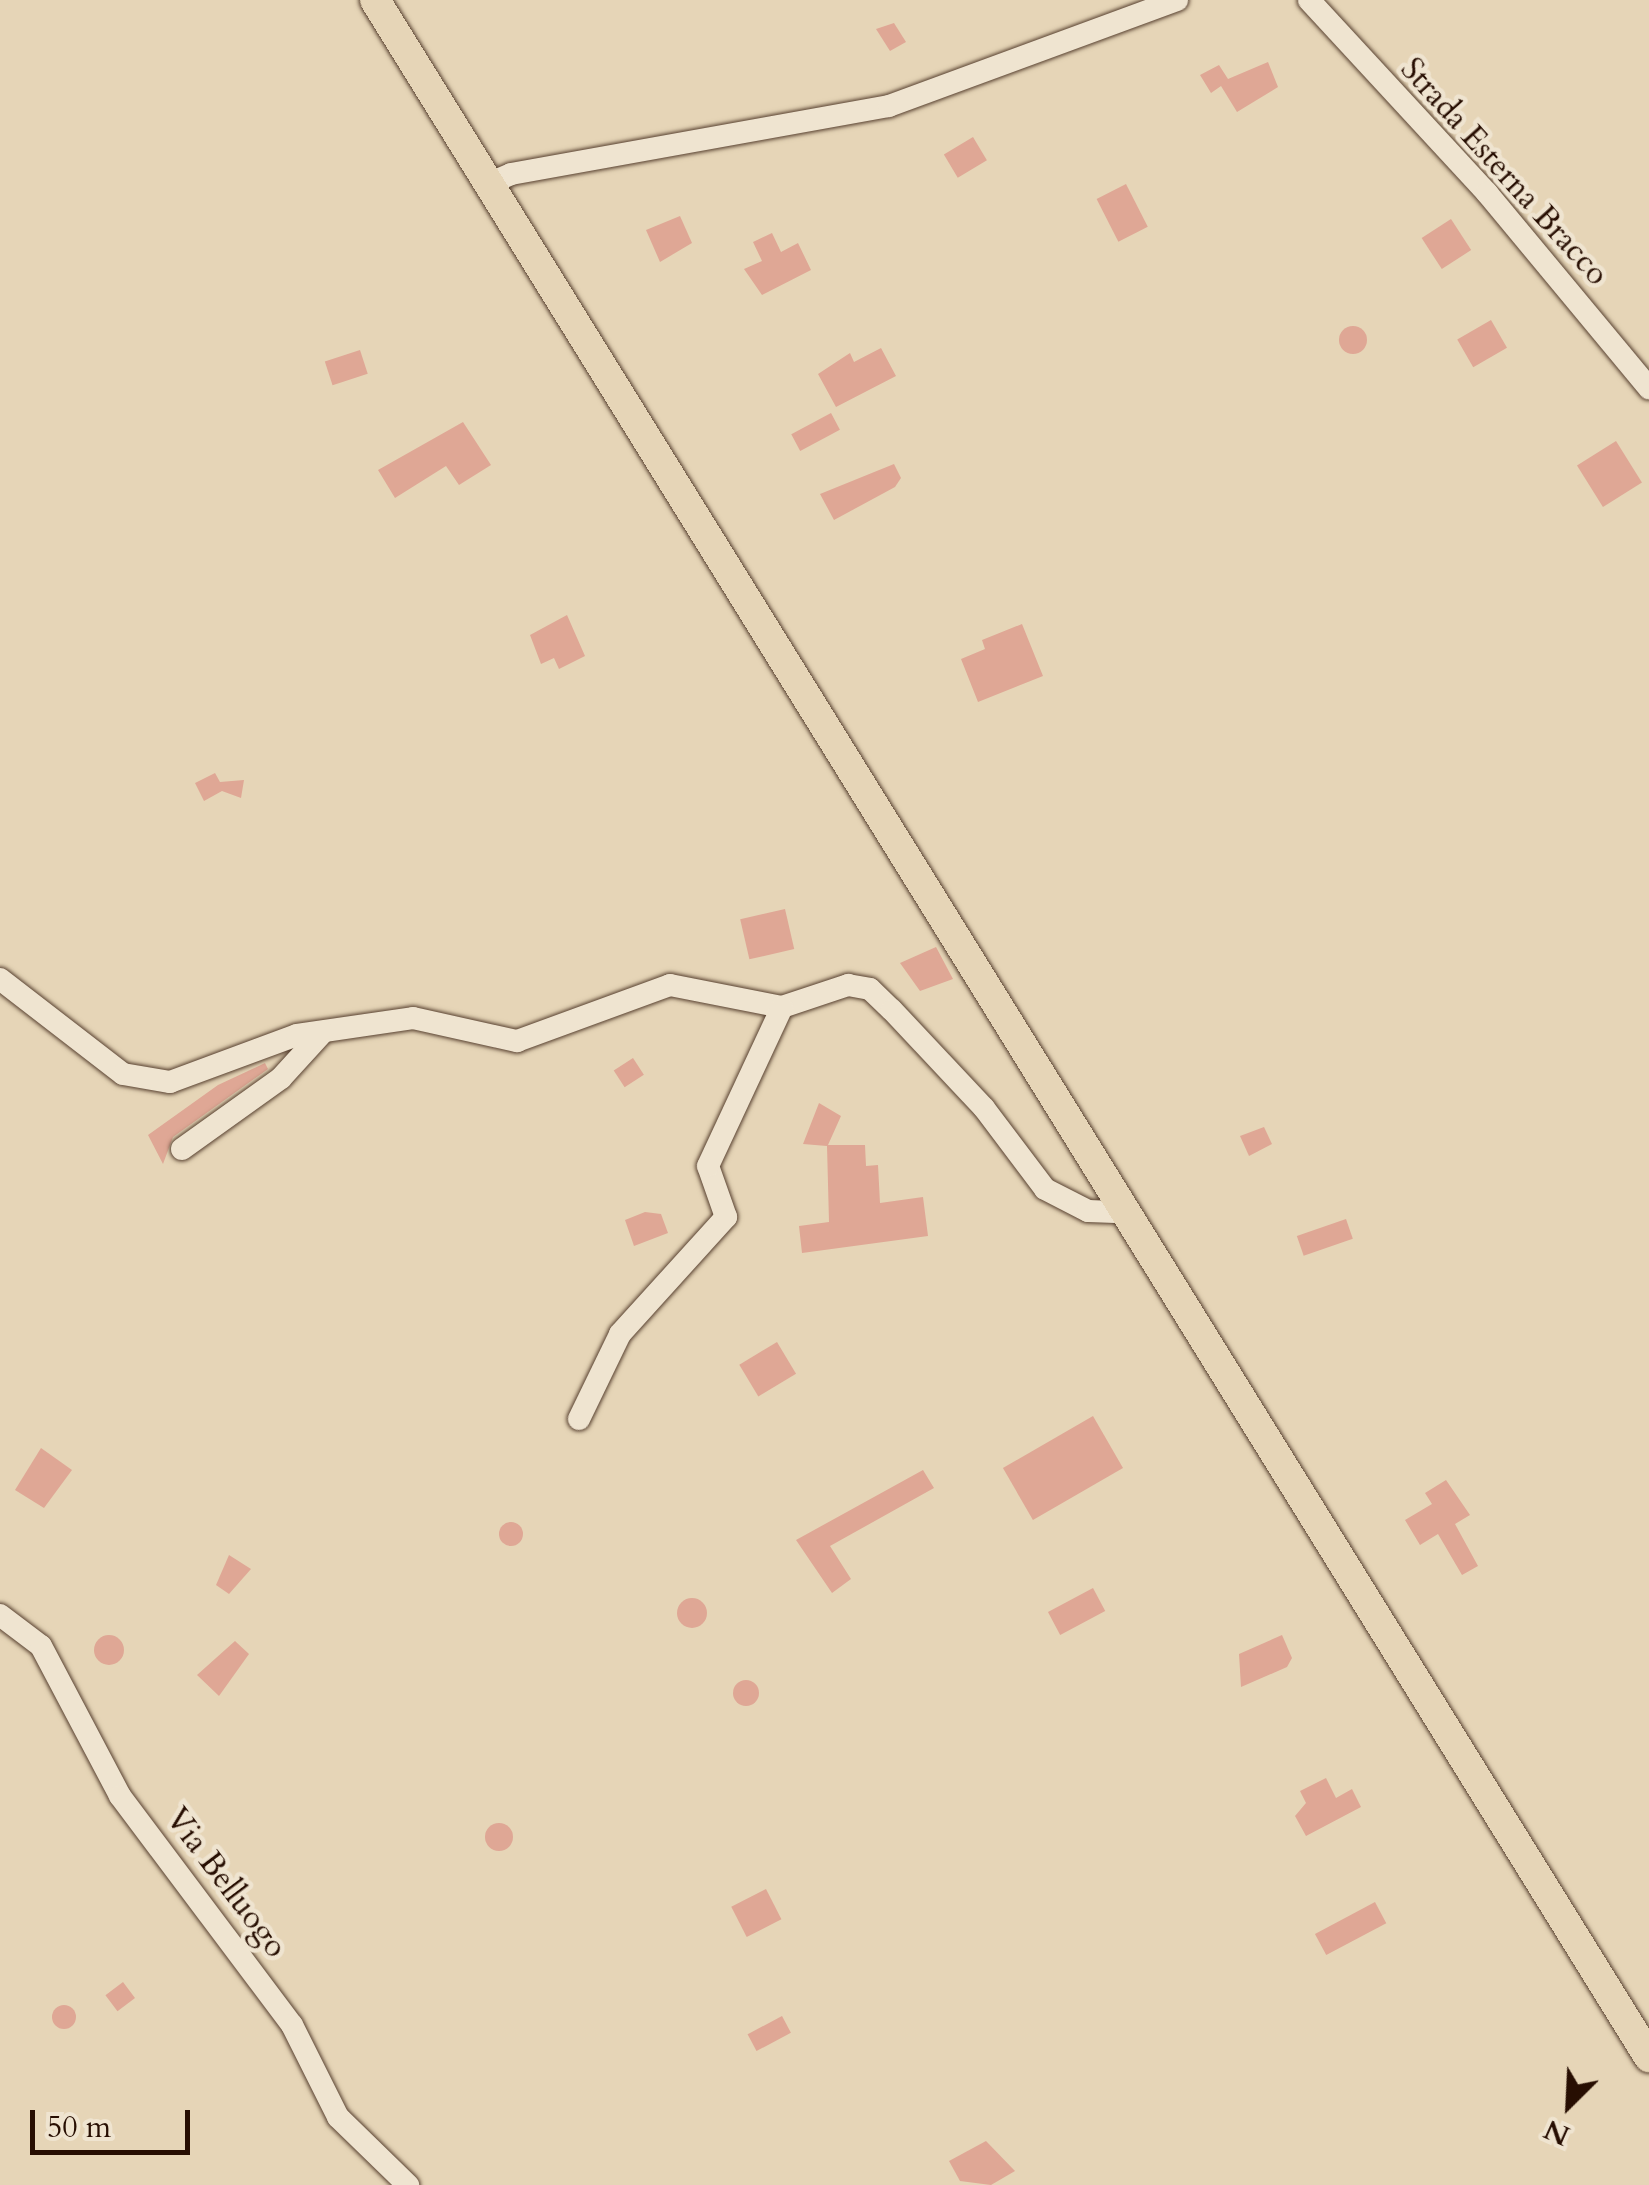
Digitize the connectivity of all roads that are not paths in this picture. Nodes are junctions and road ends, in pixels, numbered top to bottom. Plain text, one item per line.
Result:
1 (374, 0) edge
2 (1177, 0) edge
3 (1309, 0) edge
4 (488, 184) junction
5 (1649, 388) edge
6 (0, 979) edge
7 (782, 1007) junction
8 (323, 1032) junction
9 (182, 1149) dead end
10 (1122, 1212) junction
11 (579, 1420) dead end
12 (0, 1615) edge
13 (1649, 2057) edge
14 (408, 2185) edge

1 - 4 main road
2 - 4 street
3 - 5 street, Strada Esterna Bracco
4 - 10 main road
6 - 8 street
7 - 8 street
7 - 10 street
7 - 11 street
8 - 9 street
10 - 13 main road
12 - 14 street, Via Belluogo

